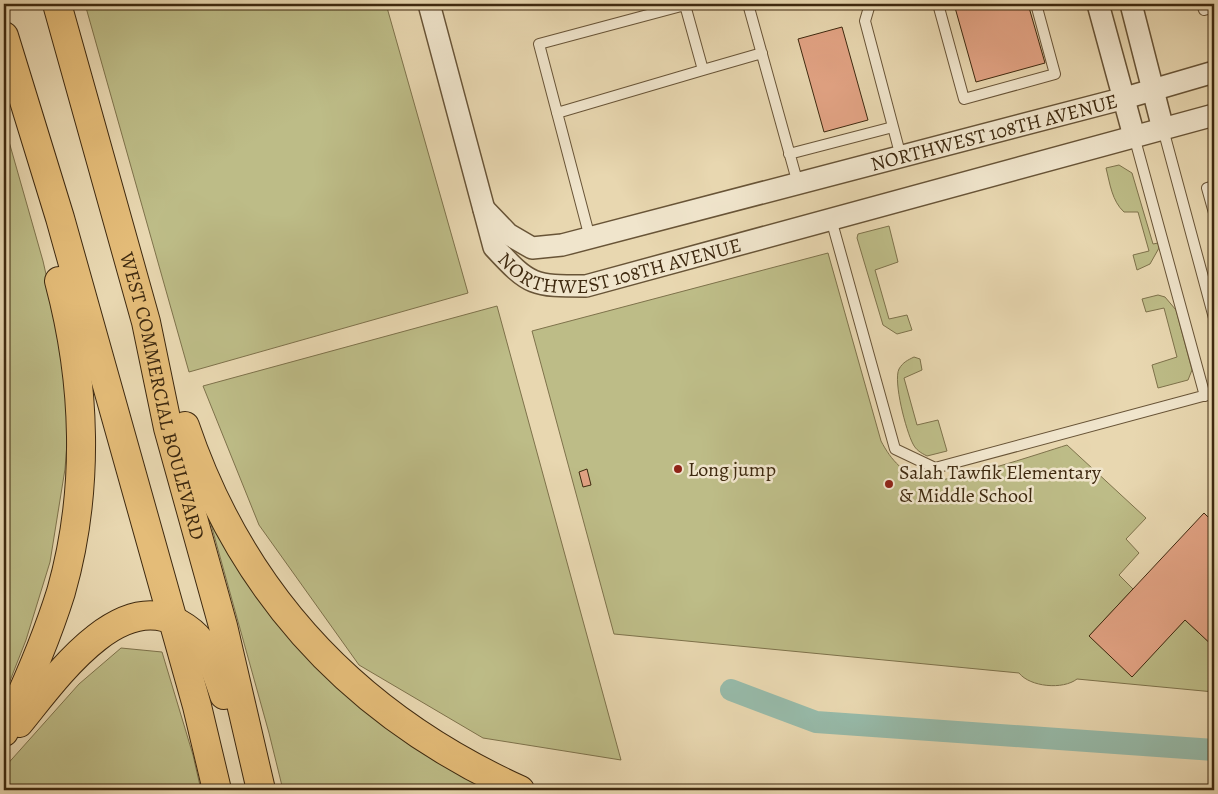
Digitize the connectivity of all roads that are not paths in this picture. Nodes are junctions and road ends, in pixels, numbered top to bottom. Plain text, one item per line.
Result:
1 (57, 4) edge
2 (429, 4) edge
3 (748, 4) edge
4 (870, 4) edge
5 (938, 4) edge
6 (1036, 4) edge
7 (1098, 4) edge
8 (1131, 4) edge
9 (1202, 4) edge
10 (1214, 7) edge
11 (4, 36) edge
12 (762, 53) junction
13 (703, 70) junction
14 (1214, 72) edge
15 (1153, 89) junction
16 (20, 96) junction
17 (1125, 98) junction
18 (557, 113) junction
19 (1214, 115) edge
20 (893, 127) junction
21 (1163, 129) junction
22 (1134, 136) junction
23 (789, 154) junction
24 (901, 157) junction
25 (798, 184) junction
26 (1214, 186) edge
27 (483, 208) junction
28 (1214, 213) edge
29 (831, 219) junction
30 (590, 238) junction
31 (1214, 318) edge
32 (146, 322) junction
33 (1210, 395) edge
34 (172, 619) junction
35 (4, 732) edge
36 (4, 741) edge
37 (218, 790) edge
38 (261, 790) edge
39 (520, 790) edge

1 - 32 highway, WEST COMMERCIAL BOULEVARD
2 - 27 street
3 - 12 lane
4 - 20 lane
5 - 6 lane
7 - 17 street
8 - 15 street
9 - 10 lane
11 - 16 highway
12 - 13 lane
12 - 23 lane
13 - 18 lane
13 - 18 lane
14 - 15 street, NORTHWEST 108TH AVENUE
15 - 17 street, NORTHWEST 108TH AVENUE
15 - 21 street
16 - 34 highway
16 - 35 highway
17 - 22 street
17 - 24 street, NORTHWEST 108TH AVENUE
18 - 30 lane
19 - 21 street, NORTHWEST 108TH AVENUE
20 - 23 lane
20 - 24 lane
21 - 22 street, NORTHWEST 108TH AVENUE
21 - 31 lane
22 - 29 street, NORTHWEST 108TH AVENUE
22 - 33 lane
23 - 25 lane
24 - 25 street, NORTHWEST 108TH AVENUE
25 - 30 street, NORTHWEST 108TH AVENUE
26 - 28 lane
27 - 29 street, NORTHWEST 108TH AVENUE
27 - 30 street, NORTHWEST 108TH AVENUE
29 - 33 lane
32 - 38 highway, WEST COMMERCIAL BOULEVARD
32 - 39 highway
34 - 36 highway
34 - 37 highway
34 - 38 highway

